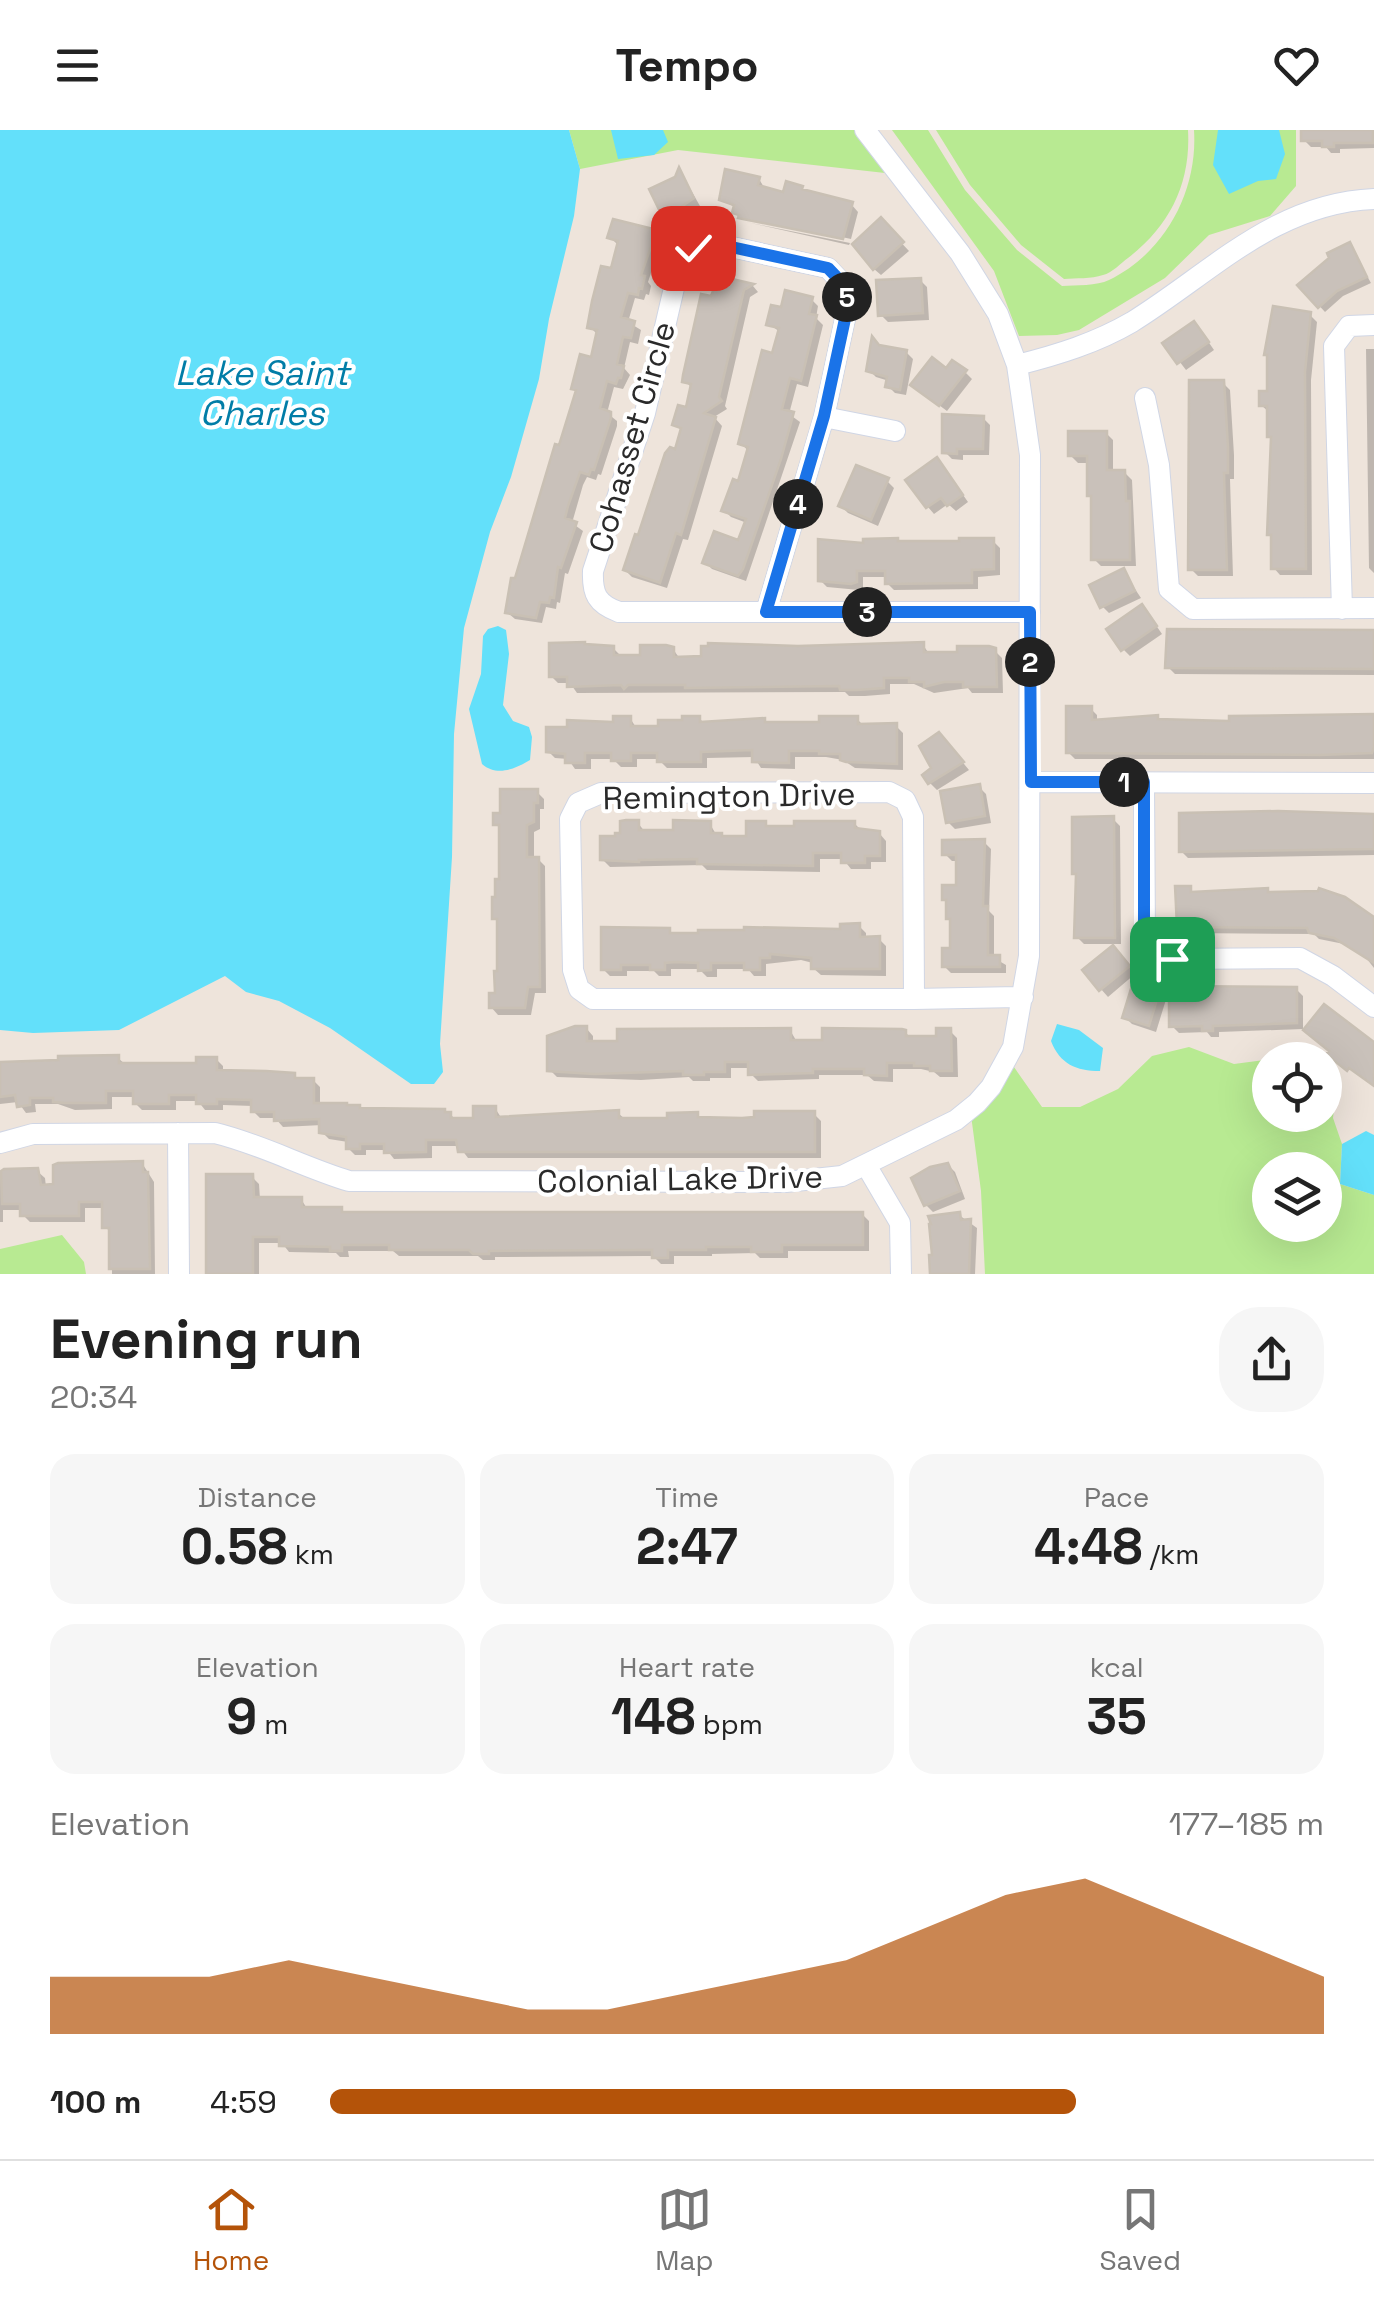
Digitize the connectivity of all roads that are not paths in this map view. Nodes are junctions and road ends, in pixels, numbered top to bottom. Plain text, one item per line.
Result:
1 (865, 130) edge
2 (1374, 199) edge
3 (1374, 325) edge
4 (1017, 365) junction
5 (1145, 398) dead end
6 (824, 416) junction
7 (895, 431) dead end
8 (1374, 608) edge
9 (1342, 609) junction
10 (766, 612) junction
11 (1030, 612) junction
12 (1031, 782) junction
13 (1144, 782) junction
14 (1374, 783) edge
15 (914, 998) junction
16 (1022, 998) junction
17 (1374, 1007) edge
18 (178, 1132) junction
19 (0, 1143) edge
20 (866, 1165) junction
21 (179, 1274) edge
22 (901, 1274) edge

1 - 4 street, Colonial Lake Drive
2 - 4 street
3 - 9 street
4 - 11 street, Colonial Lake Drive
5 - 9 street
6 - 7 street
6 - 10 street, Cohasset Circle
6 - 10 street, Cohasset Circle
8 - 9 street
10 - 11 street, Cohasset Circle
11 - 12 street, Colonial Lake Drive
12 - 13 street
12 - 16 street, Colonial Lake Drive
13 - 14 street
13 - 17 street
15 - 15 street, Remington Drive
15 - 16 street, Remington Drive
16 - 20 street, Colonial Lake Drive
18 - 19 street, Colonial Lake Drive
18 - 20 street, Colonial Lake Drive
18 - 21 street
20 - 22 street

